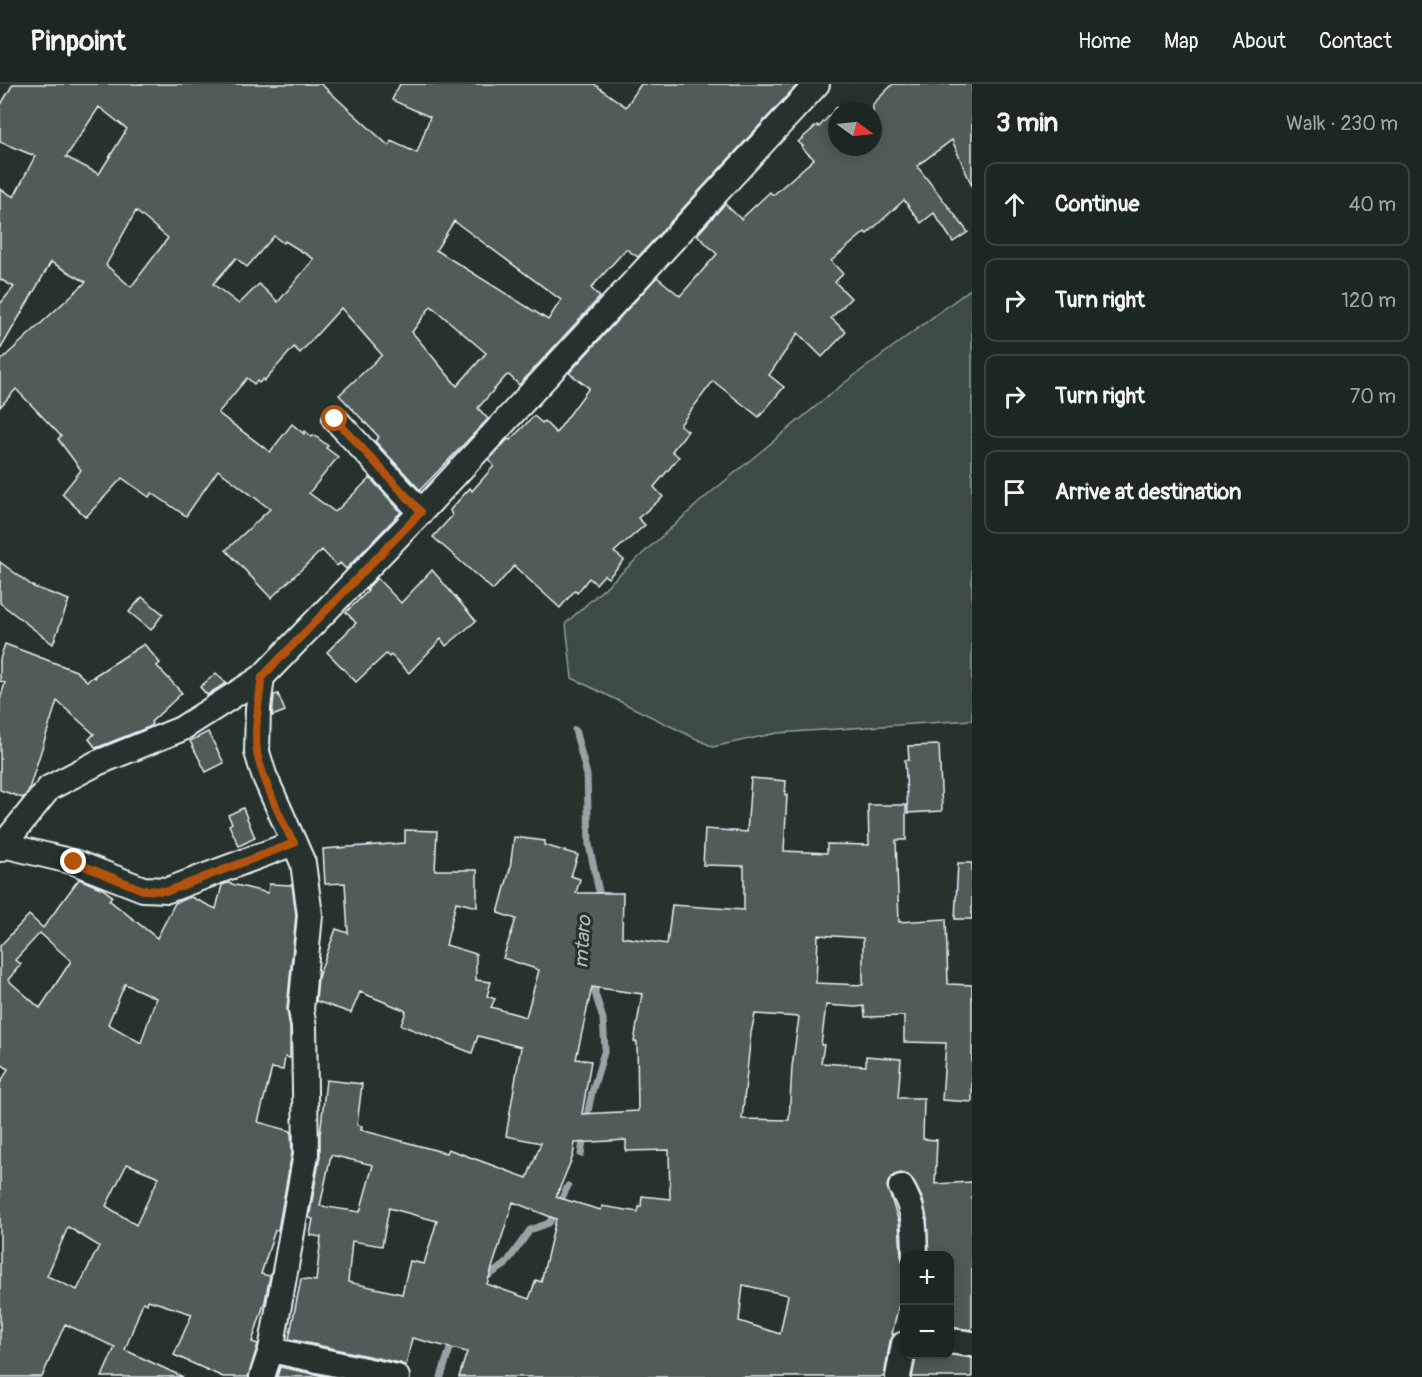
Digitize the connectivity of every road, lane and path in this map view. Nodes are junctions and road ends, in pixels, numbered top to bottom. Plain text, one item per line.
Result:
1 (817, 84) edge
2 (335, 419) dead end
3 (421, 512) junction
4 (262, 677) junction
5 (294, 843) junction
6 (1, 847) edge
7 (901, 1187) dead end
8 (915, 1251) edge
9 (954, 1342) edge
10 (972, 1344) edge
11 (271, 1350) junction
12 (901, 1359) edge
13 (262, 1377) edge
14 (397, 1377) edge
15 (898, 1377) edge

1 - 3 street
2 - 3 street
3 - 4 street
4 - 5 street
4 - 6 street
5 - 6 street
5 - 11 street
7 - 8 street
9 - 10 street
11 - 13 street
11 - 14 street
12 - 15 street

